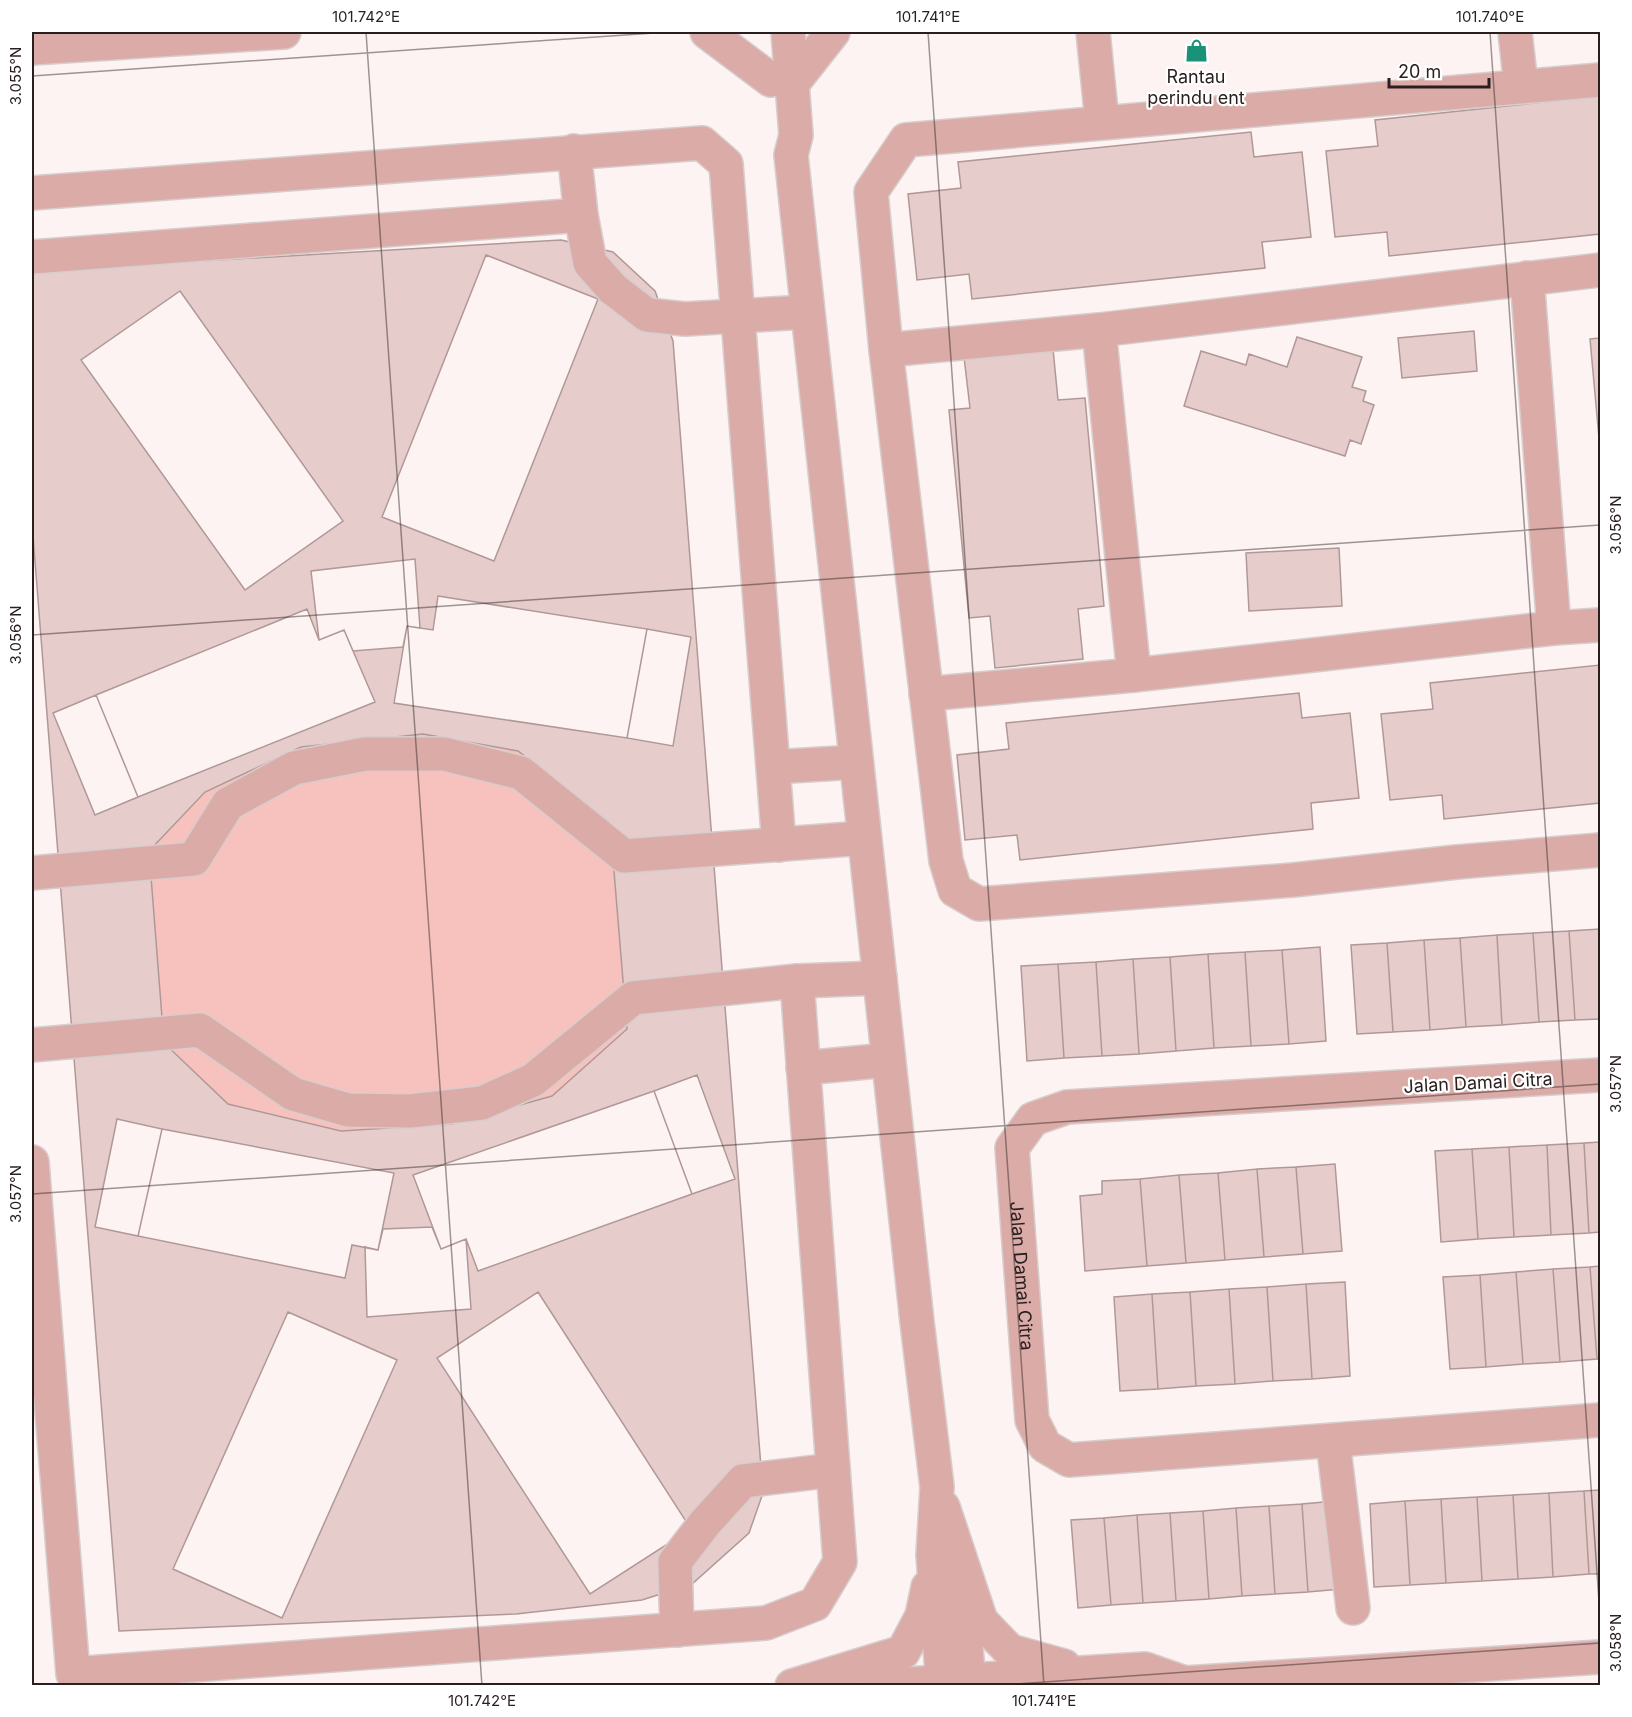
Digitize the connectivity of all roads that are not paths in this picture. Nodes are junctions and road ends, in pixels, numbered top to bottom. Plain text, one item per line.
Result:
1 (284, 32) edge
2 (707, 32) edge
3 (766, 32) edge
4 (788, 32) edge
5 (833, 32) edge
6 (1093, 32) edge
7 (1515, 32) edge
8 (32, 48) edge
9 (1600, 80) edge
10 (782, 82) junction
11 (1521, 86) junction
12 (1102, 121) junction
13 (574, 151) junction
14 (32, 193) edge
15 (581, 215) junction
16 (32, 257) edge
17 (1600, 270) edge
18 (1527, 278) junction
19 (807, 312) junction
20 (738, 316) junction
21 (1099, 330) junction
22 (886, 350) junction
23 (1600, 625) edge
24 (1554, 628) junction
25 (1134, 675) junction
26 (926, 694) junction
27 (856, 762) junction
28 (773, 767) junction
29 (864, 838) junction
30 (779, 845) junction
31 (1600, 850) edge
32 (32, 873) edge
33 (880, 978) junction
34 (797, 981) junction
35 (32, 1045) edge
36 (888, 1060) junction
37 (803, 1068) junction
38 (1600, 1076) edge
39 (32, 1162) edge
40 (1600, 1420) edge
41 (1333, 1441) junction
42 (833, 1470) junction
43 (946, 1555) junction
44 (1353, 1608) dead end
45 (677, 1630) junction
46 (1600, 1658) edge
47 (1089, 1672) junction
48 (1394, 1678) edge
49 (956, 1683) edge
50 (1182, 1684) edge
51 (792, 1686) edge
52 (876, 1686) edge

1 - 8 street
2 - 10 street
3 - 10 street
4 - 10 street
5 - 10 street
6 - 12 street
7 - 11 street
9 - 11 street
10 - 19 street
11 - 12 street
12 - 22 street
13 - 14 street
13 - 15 street
13 - 20 street
15 - 16 street
15 - 20 street
17 - 18 street
18 - 21 street
18 - 24 street
19 - 20 street
19 - 27 street
20 - 28 street
21 - 22 street
21 - 25 street
22 - 26 street
23 - 24 street
24 - 25 street
25 - 26 street
26 - 31 street
27 - 28 street
27 - 29 street
28 - 30 street
29 - 30 street
29 - 33 street
30 - 32 street
33 - 34 street
33 - 36 street
34 - 35 street
34 - 37 street
36 - 37 street
36 - 43 street
37 - 42 street
38 - 41 street, Jalan Damai Citra
39 - 45 street
40 - 41 street, Jalan Damai Citra
41 - 44 street
42 - 45 street
42 - 45 street
43 - 47 street
43 - 49 street
43 - 51 street
46 - 48 street
47 - 49 street
47 - 50 street
48 - 50 street
49 - 52 street

